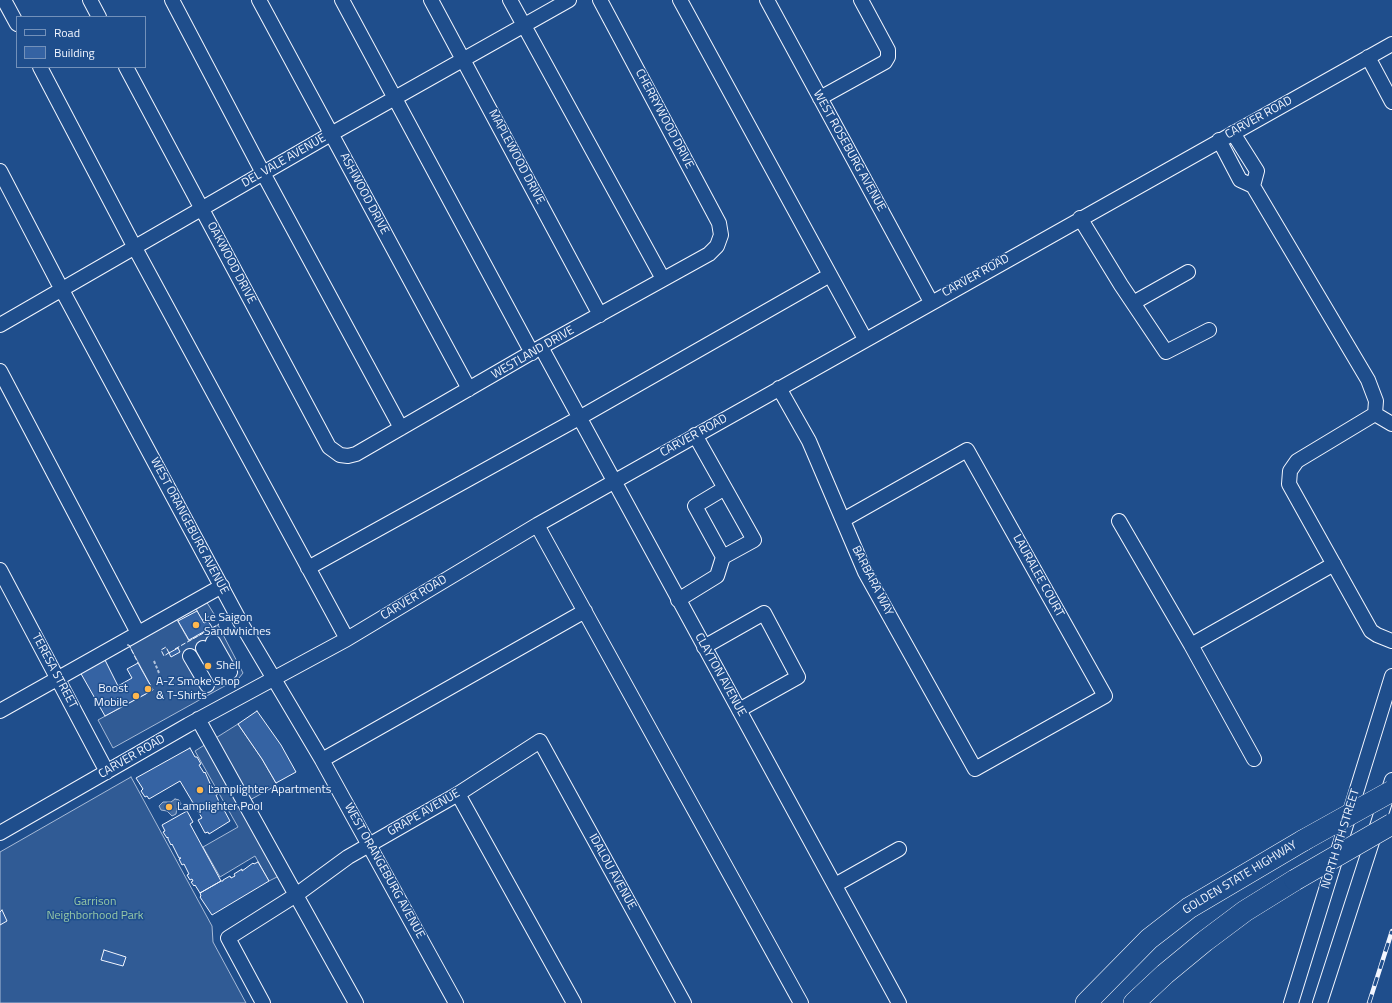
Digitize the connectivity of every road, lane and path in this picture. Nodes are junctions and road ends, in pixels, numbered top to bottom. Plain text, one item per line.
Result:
1 (4, 0) edge
2 (90, 0) edge
3 (172, 0) edge
4 (259, 0) edge
5 (342, 0) edge
6 (431, 0) edge
7 (510, 0) edge
8 (569, 0) edge
9 (600, 0) edge
10 (680, 0) edge
11 (767, 0) edge
12 (861, 0) edge
13 (98, 16) edge
14 (16, 22) edge
15 (524, 25) junction
16 (1392, 44) edge
17 (1368, 57) junction
18 (464, 59) junction
19 (41, 68) edge
20 (127, 68) edge
21 (395, 98) junction
22 (820, 98) junction
23 (1392, 102) edge
24 (1233, 132) junction
25 (332, 134) junction
26 (1219, 140) junction
27 (0, 171) edge
28 (263, 173) junction
29 (1253, 186) junction
30 (202, 208) junction
31 (1080, 218) junction
32 (720, 240) joint
33 (135, 248) junction
34 (1188, 272) dead end
35 (830, 275) junction
36 (663, 279) junction
37 (62, 290) junction
38 (931, 302) junction
39 (1133, 303) junction
40 (600, 315) junction
41 (0, 325) edge
42 (1209, 330) dead end
43 (865, 339) junction
44 (536, 350) junction
45 (0, 371) edge
46 (779, 388) junction
47 (470, 389) junction
48 (1375, 414) junction
49 (579, 418) junction
50 (1392, 424) edge
51 (401, 428) junction
52 (695, 435) junction
53 (340, 455) joint
54 (613, 482) junction
55 (725, 488) junction
56 (843, 520) junction
57 (1119, 521) dead end
58 (537, 525) junction
59 (723, 557) junction
60 (1334, 564) junction
61 (308, 568) junction
62 (0, 570) edge
63 (222, 586) junction
64 (678, 600) junction
65 (585, 611) junction
66 (138, 633) junction
67 (347, 639) junction
68 (1392, 642) edge
69 (1191, 645) junction
70 (704, 647) junction
71 (197, 651) dead end
72 (154, 661) dead end
73 (159, 673) dead end
74 (1392, 676) edge
75 (57, 678) junction
76 (274, 678) junction
77 (207, 685) dead end
78 (738, 710) junction
79 (0, 711) edge
80 (198, 719) junction
81 (540, 741) joint
82 (1254, 759) dead end
83 (322, 760) junction
84 (975, 769) joint
85 (107, 772) junction
86 (1392, 780) edge
87 (1392, 791) edge
88 (458, 794) junction
89 (1392, 824) edge
90 (0, 833) edge
91 (370, 844) junction
92 (899, 849) dead end
93 (835, 885) junction
94 (296, 895) junction
95 (263, 1003) edge
96 (356, 1003) edge
97 (456, 1003) edge
98 (574, 1003) edge
99 (684, 1003) edge
100 (801, 1003) edge
101 (899, 1003) edge
102 (1086, 1003) edge
103 (1134, 1003) edge
104 (1291, 1003) edge
105 (1320, 1003) edge

1 - 14 street
2 - 13 street
3 - 28 street
4 - 25 street, ASHWOOD DRIVE
5 - 21 street, CLAYTON AVENUE
6 - 18 street, MAPLEWOOD DRIVE
7 - 15 street
8 - 15 street, DEL VALE AVENUE
9 - 32 street, CHERRYWOOD DRIVE
10 - 35 street
11 - 22 street, WEST ROSEBURG AVENUE
12 - 22 street
15 - 18 street, DEL VALE AVENUE
15 - 36 street
16 - 17 street, CARVER ROAD
17 - 23 street
17 - 24 street, CARVER ROAD
18 - 21 street, DEL VALE AVENUE
18 - 40 street, MAPLEWOOD DRIVE
19 - 33 street
20 - 30 street, OAKWOOD DRIVE
21 - 25 street, DEL VALE AVENUE
21 - 44 street, CLAYTON AVENUE
22 - 38 street, WEST ROSEBURG AVENUE
24 - 26 street, CARVER ROAD
24 - 29 street
25 - 28 street, DEL VALE AVENUE
25 - 47 street, ASHWOOD DRIVE
26 - 29 street
26 - 31 street, CARVER ROAD
27 - 37 street, WEST ORANGEBURG AVENUE
28 - 30 street, DEL VALE AVENUE
28 - 51 street
29 - 48 street
30 - 33 street, DEL VALE AVENUE
30 - 53 street, OAKWOOD DRIVE
31 - 38 street, CARVER ROAD
31 - 39 street
32 - 36 street, WESTLAND DRIVE
33 - 37 street, DEL VALE AVENUE
33 - 61 street
34 - 39 street
35 - 43 street
35 - 49 street
36 - 40 street, WESTLAND DRIVE
37 - 41 street, DEL VALE AVENUE
37 - 63 street, WEST ORANGEBURG AVENUE
38 - 43 street, CARVER ROAD
39 - 42 street
40 - 44 street, WESTLAND DRIVE
43 - 46 street, CARVER ROAD
44 - 47 street, WESTLAND DRIVE
44 - 49 street, CLAYTON AVENUE
45 - 66 street
46 - 52 street, CARVER ROAD
46 - 56 street, BARBARA WAY
47 - 51 street, WESTLAND DRIVE
48 - 50 street
48 - 60 street
49 - 54 street, CLAYTON AVENUE
49 - 61 street
51 - 53 street, WESTLAND DRIVE
52 - 54 street, CARVER ROAD
52 - 55 street
54 - 58 street, CARVER ROAD
54 - 64 street, CLAYTON AVENUE
55 - 59 street
55 - 59 street
56 - 84 street, BARBARA WAY
56 - 84 street, LAURALEE COURT
57 - 69 street
58 - 65 street
58 - 67 street, CARVER ROAD
59 - 64 street
60 - 68 street
60 - 69 street
61 - 67 street
62 - 75 street, TERESA STREET
63 - 66 street
63 - 76 street, WEST ORANGEBURG AVENUE
64 - 70 street, CLAYTON AVENUE
65 - 83 street
65 - 100 street
66 - 75 street
67 - 76 street, CARVER ROAD
69 - 82 street
70 - 78 street, CLAYTON AVENUE
70 - 78 street
71 - 77 street
72 - 73 path
74 - 104 street, NORTH 9TH STREET
75 - 79 street
75 - 85 street, TERESA STREET
76 - 80 street, CARVER ROAD
76 - 83 street, WEST ORANGEBURG AVENUE
78 - 93 street, CLAYTON AVENUE
80 - 85 street, CARVER ROAD
80 - 94 street
81 - 88 street, GRAPE AVENUE
81 - 99 street, IDALOU AVENUE
83 - 91 street, WEST ORANGEBURG AVENUE
85 - 90 street, CARVER ROAD
86 - 105 street
87 - 102 highway, GOLDEN STATE HIGHWAY, bridge
88 - 91 street, GRAPE AVENUE
88 - 98 street
89 - 103 highway, bridge
91 - 94 street, GRAPE AVENUE
91 - 97 street, WEST ORANGEBURG AVENUE
92 - 93 street
93 - 101 street, CLAYTON AVENUE
94 - 95 street, GRAPE AVENUE
94 - 96 street

